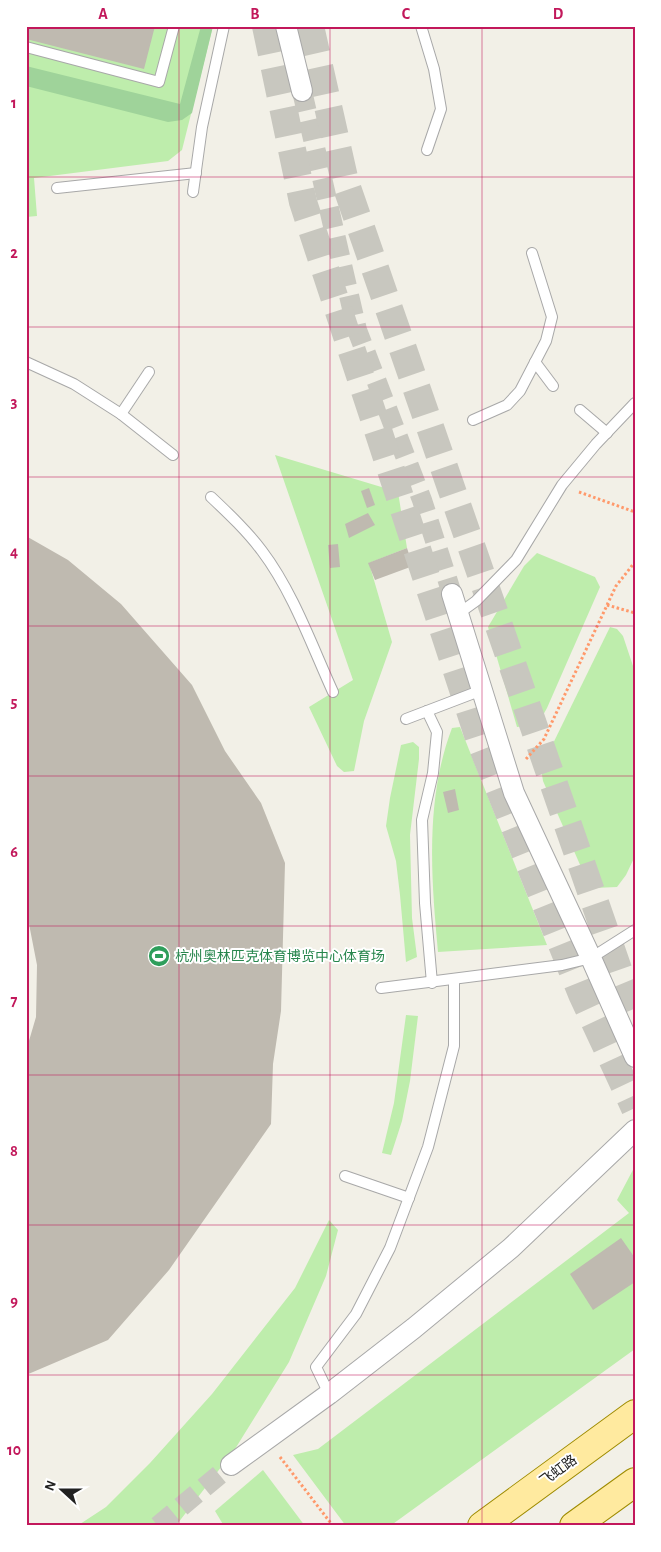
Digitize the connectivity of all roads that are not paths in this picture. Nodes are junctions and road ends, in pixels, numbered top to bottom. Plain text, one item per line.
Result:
1 (174, 26) edge
2 (224, 26) edge
3 (286, 26) edge
4 (421, 26) edge
5 (26, 47) edge
6 (302, 91) tunnel mouth
7 (427, 150) dead end
8 (196, 173) junction
9 (57, 188) dead end
10 (193, 192) dead end
11 (532, 253) dead end
12 (26, 362) edge
13 (535, 362) junction
14 (150, 372) dead end
15 (553, 386) dead end
16 (635, 403) edge
17 (580, 410) dead end
18 (121, 414) junction
19 (473, 420) dead end
20 (607, 433) junction
21 (173, 455) dead end
22 (211, 497) dead end
23 (452, 594) tunnel mouth
24 (458, 614) junction
25 (482, 690) junction
26 (333, 692) dead end
27 (427, 711) junction
28 (406, 719) dead end
29 (635, 930) edge
30 (591, 958) junction
31 (454, 980) junction
32 (432, 983) junction
33 (381, 988) dead end
34 (635, 1057) edge
35 (635, 1130) edge
36 (345, 1176) dead end
37 (409, 1198) junction
38 (329, 1394) junction
39 (635, 1414) edge
40 (230, 1465) tunnel mouth
41 (635, 1482) edge
42 (482, 1526) edge
43 (574, 1526) edge

1 - 5 lane
2 - 8 lane
3 - 6 street
4 - 7 lane
8 - 9 lane
8 - 10 lane
11 - 13 lane
12 - 18 lane
13 - 15 lane
13 - 19 lane
14 - 18 lane
16 - 20 lane
17 - 20 lane
18 - 21 lane
20 - 24 lane
22 - 26 lane
23 - 24 street
24 - 25 street
25 - 27 lane
25 - 30 street
27 - 28 lane
27 - 32 lane
29 - 30 lane
30 - 31 lane
30 - 34 street
31 - 32 lane
31 - 37 lane
32 - 33 lane
35 - 38 street
36 - 37 lane
37 - 38 lane
38 - 40 street
39 - 42 main road, 飞虹路
41 - 43 main road

